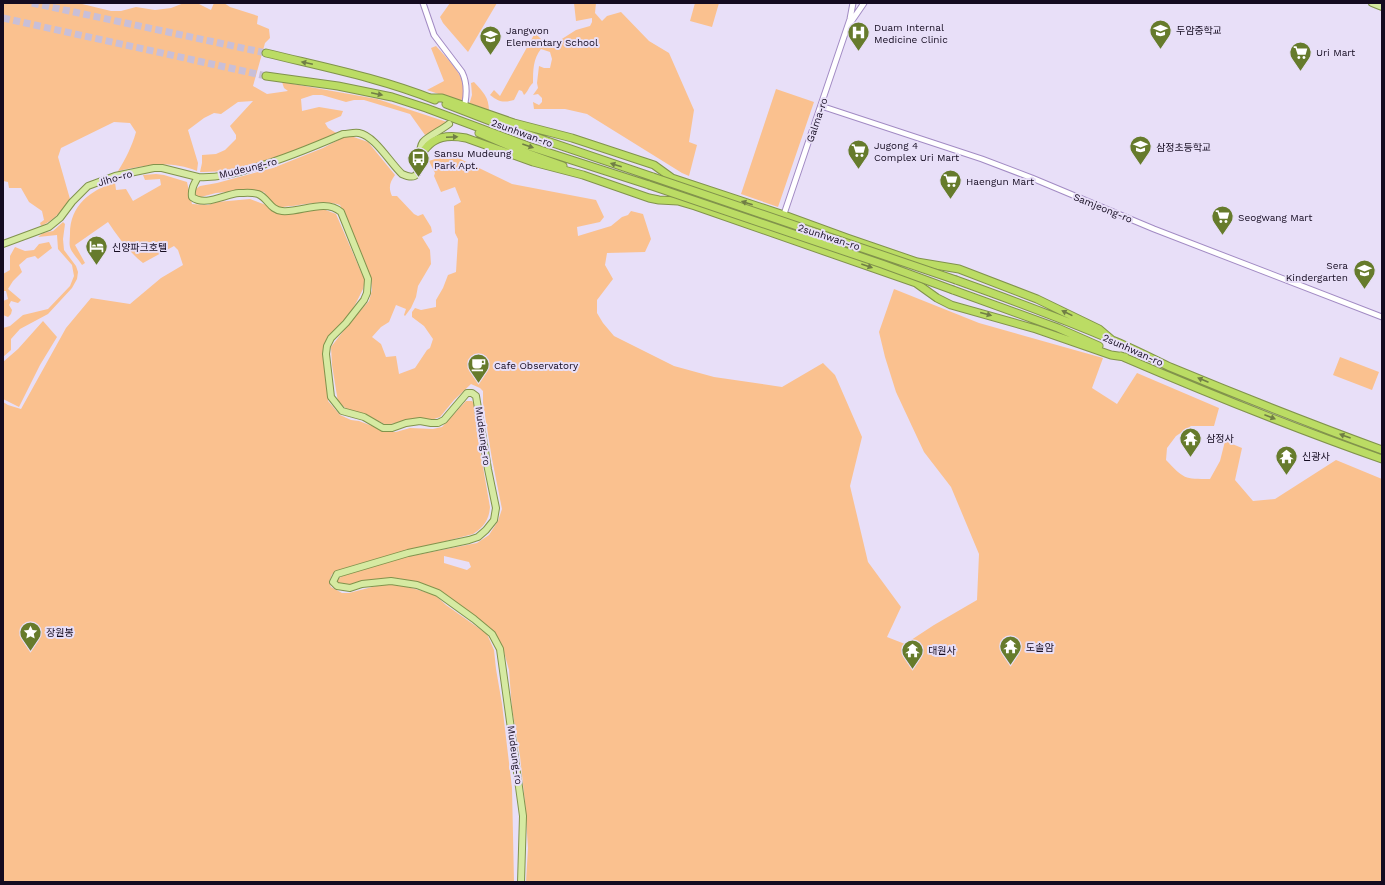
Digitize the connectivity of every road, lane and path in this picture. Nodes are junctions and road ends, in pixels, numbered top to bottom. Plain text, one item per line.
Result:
1 (423, 3) edge
2 (853, 3) edge
3 (864, 3) edge
4 (1372, 3) edge
5 (1382, 7) edge
6 (848, 26) junction
7 (266, 53) tunnel mouth
8 (266, 76) tunnel mouth
9 (430, 98) junction
10 (465, 103) dead end
11 (821, 106) junction
12 (446, 116) junction
13 (449, 124) dead end
14 (420, 155) junction
15 (668, 174) junction
16 (583, 175) junction
17 (198, 177) junction
18 (648, 198) junction
19 (667, 201) junction
20 (706, 210) junction
21 (736, 212) junction
22 (784, 215) junction
23 (795, 219) junction
24 (780, 226) junction
25 (777, 235) junction
26 (812, 236) junction
27 (847, 238) junction
28 (823, 240) junction
29 (3, 244) edge
30 (921, 263) junction
31 (933, 265) junction
32 (928, 291) junction
33 (1382, 317) edge
34 (1112, 340) junction
35 (1124, 357) junction
36 (1382, 450) edge
37 (1382, 459) edge
38 (521, 882) edge

1 - 10 street
2 - 6 street, Galma-ro
3 - 6 street
4 - 5 main road
6 - 11 street, Galma-ro
9 -> 7 highway, 2sunhwan-ro
8 -> 12 highway, 2sunhwan-ro
9 - 15 highway
34 -> 9 highway, 2sunhwan-ro, bridge
11 - 22 street, Galma-ro
11 - 33 street, Samjeong-ro
12 - 16 highway
12 -> 35 highway, 2sunhwan-ro, bridge
13 - 14 main road, Mudeung-ro
14 -> 16 highway
14 - 17 main road, Mudeung-ro
15 - 18 highway
22 -> 15 highway
16 - 18 highway
17 - 29 main road, Jiho-ro
17 - 38 main road, Mudeung-ro
18 - 19 highway
19 - 20 highway
19 - 21 highway
20 - 21 highway
20 - 25 highway
21 - 24 highway
22 - 23 highway
22 - 24 street, Galma-ro
23 - 26 highway
23 - 27 highway
24 - 25 street, Galma-ro
24 - 26 highway
25 -> 32 highway
26 - 28 highway
27 - 28 highway
27 - 30 highway
28 - 30 highway
30 - 31 highway
31 - 32 highway
34 -> 31 highway
32 -> 35 highway
36 -> 34 highway, 2sunhwan-ro
35 -> 37 highway, 2sunhwan-ro

